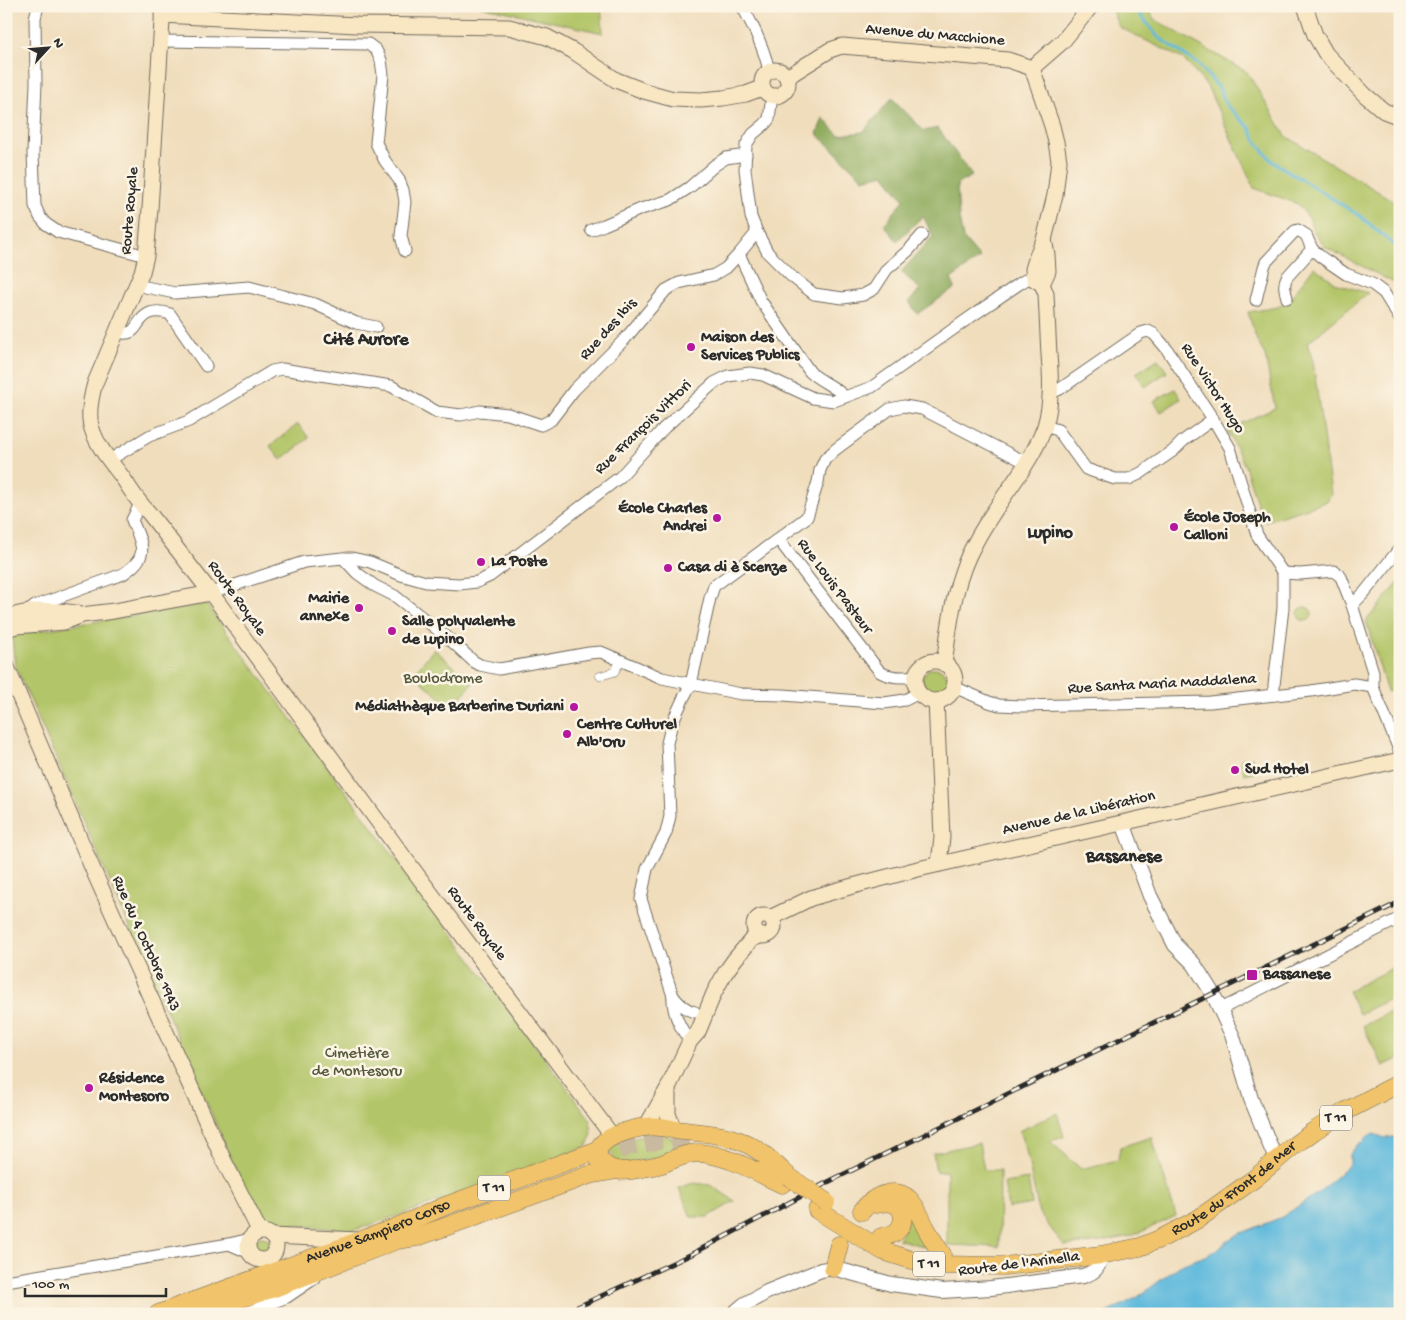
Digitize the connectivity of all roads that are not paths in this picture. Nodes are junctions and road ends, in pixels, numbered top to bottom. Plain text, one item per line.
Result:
1 (38, 6) edge
2 (742, 6) edge
3 (1091, 6) edge
4 (1305, 6) edge
5 (162, 11) edge
6 (160, 41) junction
7 (1032, 68) junction
8 (769, 70) junction
9 (787, 77) junction
10 (767, 92) junction
11 (1400, 117) edge
12 (746, 156) junction
13 (591, 230) dead end
14 (757, 232) junction
15 (922, 235) dead end
16 (1312, 248) junction
17 (404, 251) dead end
18 (739, 254) junction
19 (146, 256) junction
20 (1038, 282) junction
21 (136, 285) junction
22 (1287, 298) dead end
23 (1256, 300) dead end
24 (1400, 319) edge
25 (376, 327) dead end
26 (117, 332) junction
27 (206, 366) dead end
28 (1051, 393) junction
29 (845, 397) junction
30 (1213, 419) junction
31 (1045, 426) junction
32 (111, 461) junction
33 (1027, 463) junction
34 (140, 504) junction
35 (778, 539) junction
36 (1400, 548) edge
37 (343, 558) junction
38 (191, 568) junction
39 (1283, 573) junction
40 (210, 593) junction
41 (59, 598) junction
42 (178, 599) junction
43 (1352, 605) junction
44 (47, 611) junction
45 (82, 615) junction
46 (6, 618) edge
47 (32, 618) junction
48 (6, 629) edge
49 (621, 661) junction
50 (944, 664) junction
51 (6, 665) edge
52 (600, 676) dead end
53 (916, 676) junction
54 (692, 684) junction
55 (954, 687) junction
56 (1373, 687) junction
57 (919, 693) junction
58 (1274, 696) junction
59 (936, 701) junction
60 (1400, 752) edge
61 (1400, 760) edge
62 (1123, 823) junction
63 (942, 837) junction
64 (958, 860) junction
65 (939, 864) junction
66 (1400, 918) edge
67 (757, 932) junction
68 (672, 996) junction
69 (1219, 1005) junction
70 (690, 1010) junction
71 (676, 1017) junction
72 (690, 1041) junction
73 (1400, 1083) edge
74 (668, 1088) junction
75 (646, 1127) junction
76 (674, 1130) junction
77 (613, 1137) junction
78 (686, 1147) junction
79 (596, 1159) junction
80 (1277, 1160) junction
81 (617, 1170) junction
82 (785, 1180) junction
83 (821, 1206) junction
84 (394, 1235) junction
85 (881, 1237) junction
86 (361, 1240) junction
87 (839, 1245) dead end
88 (259, 1249) junction
89 (942, 1254) junction
90 (1101, 1254) junction
91 (1055, 1261) junction
92 (326, 1267) junction
93 (833, 1268) junction
94 (6, 1281) edge
95 (158, 1314) edge
96 (194, 1314) edge
97 (243, 1314) edge
98 (732, 1314) edge

1 - 19 street
2 - 8 street
3 - 7 main road
4 - 11 main road
5 - 6 main road, Route Royale
5 - 10 main road
6 - 17 street
6 - 19 main road, Route Royale
7 - 9 main road, Avenue du Macchione
7 - 20 main road
8 - 9 main road
8 - 10 main road
9 - 10 main road
10 - 12 street
12 - 13 street
12 - 14 street
14 - 15 street
14 - 18 street, Rue des Ibis
16 - 22 street
16 - 23 street
16 - 24 street
18 - 29 street
18 - 32 street, Rue des Ibis
19 - 21 main road, Route Royale
20 - 28 main road
20 - 29 street, Rue François Vittori
21 - 25 street
21 - 26 main road, Route Royale
26 - 27 street
26 - 32 main road, Route Royale
28 - 30 street, Rue Victor Hugo
28 - 31 main road
29 - 37 street, Rue François Vittori
30 - 31 street
30 - 39 street, Rue Victor Hugo
31 - 33 main road
32 - 34 main road, Route Royale
33 - 35 street, Rue Louis Pasteur
33 - 50 main road
34 - 38 main road, Route Royale
34 - 41 street
35 - 53 street, Rue Louis Pasteur
35 - 54 street
36 - 43 street
37 - 40 street, Rue François Vittori
37 - 49 street
38 - 40 main road, Route Royale
38 - 42 main road
39 - 43 street
39 - 58 street
40 - 42 main road
40 - 77 main road, Route Royale
41 - 44 street
41 - 47 street
42 - 45 main road
43 - 56 street
44 - 45 main road
44 - 47 main road
45 - 47 main road
46 - 47 main road
47 - 48 main road
49 - 52 street
49 - 54 street
50 - 53 main road
50 - 55 main road
51 - 88 main road, Rue du 4 Octobre 1943
53 - 57 main road
54 - 57 street
54 - 68 street
55 - 58 street, Rue Santa Maria Maddalena
55 - 59 main road
56 - 58 street, Rue Santa Maria Maddalena
56 - 60 street
57 - 59 main road
59 - 63 main road
61 - 62 main road, Avenue de la Libération
62 - 64 main road, Avenue de la Libération
62 - 69 street
63 - 64 main road
63 - 65 main road
64 - 65 main road, Avenue de la Libération
65 - 67 main road, Avenue de la Libération
66 - 69 street
67 - 70 main road
67 - 72 main road
68 - 70 street
68 - 71 street
69 - 80 street
70 - 71 street
70 - 72 main road
71 - 72 street
72 - 74 main road
73 - 80 main road, Route du Front de Mer / T 11
74 - 75 main road
74 - 76 main road
75 - 76 main road, Route du Front de Mer
75 - 77 main road
76 - 78 main road
76 - 82 main road, Route du Front de Mer / T 11
77 - 79 main road
78 - 81 main road, Avenue Sampiero Corso
78 - 82 main road, Route du Front de Mer / T 11
79 - 81 main road
79 - 84 main road, Avenue Sampiero Corso / T 11
80 - 90 main road, Route du Front de Mer / T 11
81 - 84 main road, Avenue Sampiero Corso / T 11
82 - 83 main road, Route du Front de Mer / T 11, bridge
83 - 85 main road, Route du Front de Mer / T 11
83 - 91 main road, Route du Front de Mer / T 11
84 - 86 main road, Avenue Sampiero Corso / T 11
84 - 92 main road, Avenue Sampiero Corso / T 11
85 - 89 main road, Route du Front de Mer / T 11
85 - 89 main road
86 - 88 main road, Avenue Sampiero Corso / T 11
86 - 88 main road
87 - 93 main road
88 - 94 street
88 - 95 main road, Avenue Sampiero Corso / T 11
89 - 91 main road, Route du Front de Mer / T 11
90 - 91 main road, Route du Front de Mer / T 11
90 - 93 street, Route de l'Arinella
92 - 96 main road, Avenue Sampiero Corso / T 11
92 - 97 street
93 - 98 street

